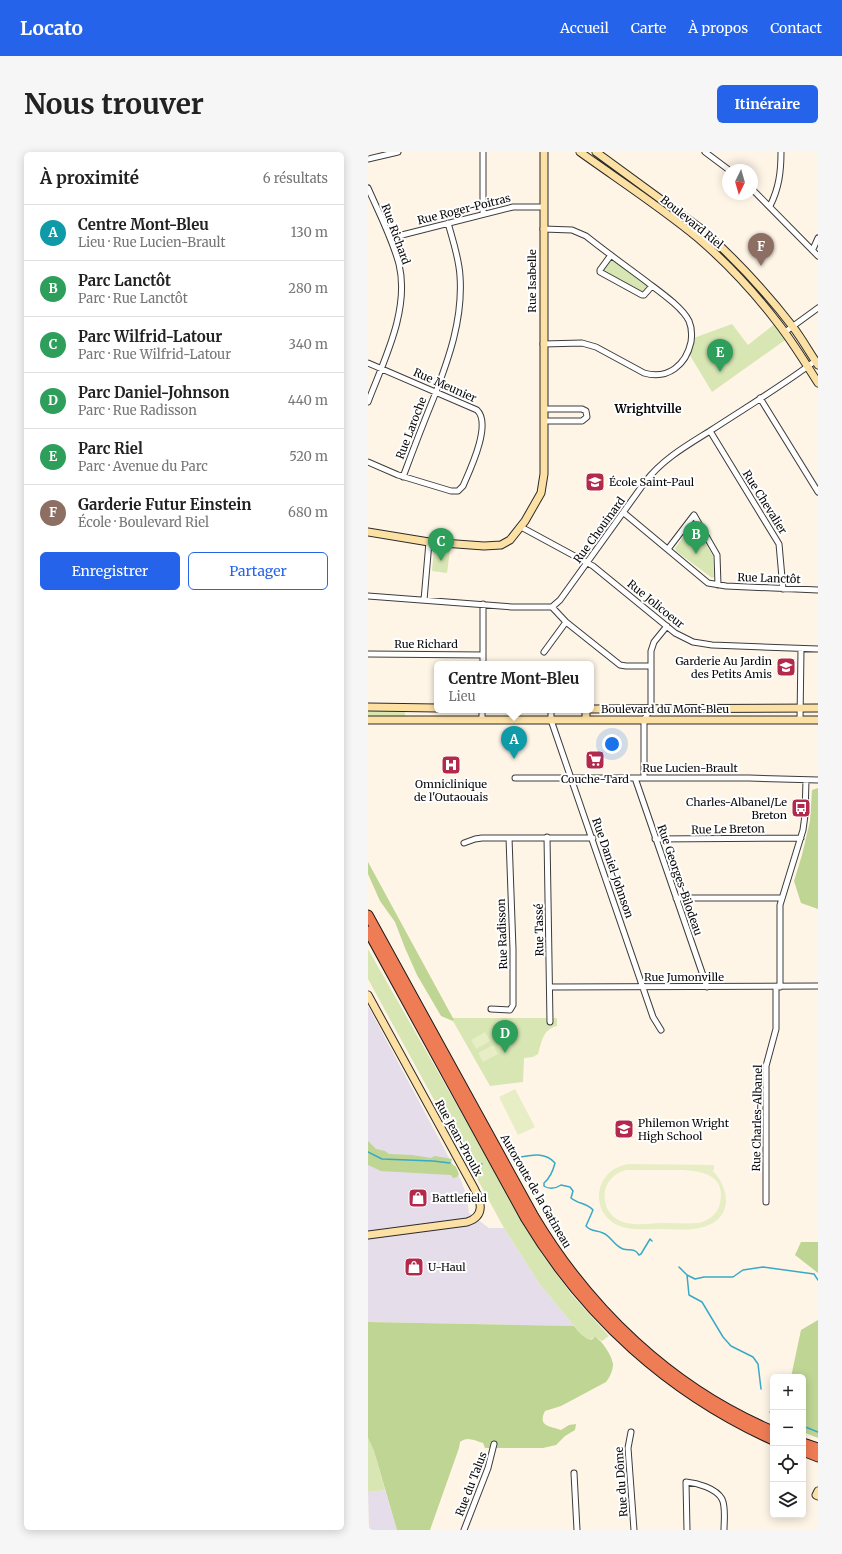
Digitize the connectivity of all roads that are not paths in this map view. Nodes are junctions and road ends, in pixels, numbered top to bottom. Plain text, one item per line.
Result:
1 (398, 152) edge
2 (483, 152) edge
3 (544, 152) edge
4 (580, 152) edge
5 (596, 152) edge
6 (705, 152) edge
7 (781, 152) edge
8 (714, 154) edge
9 (368, 159) edge
10 (723, 164) edge
11 (368, 188) edge
12 (758, 195) edge
13 (544, 206) junction
14 (770, 206) junction
15 (483, 214) junction
16 (448, 223) junction
17 (543, 229) junction
18 (704, 231) junction
19 (390, 238) junction
20 (698, 238) junction
21 (818, 238) edge
22 (813, 249) junction
23 (611, 255) junction
24 (818, 256) edge
25 (652, 286) junction
26 (818, 308) edge
27 (792, 326) junction
28 (784, 332) junction
29 (544, 344) junction
30 (368, 363) edge
31 (816, 363) edge
32 (807, 366) junction
33 (381, 368) junction
34 (818, 383) edge
35 (436, 392) junction
36 (760, 398) junction
37 (368, 402) edge
38 (544, 409) junction
39 (544, 421) junction
40 (710, 431) junction
41 (368, 462) edge
42 (403, 477) junction
43 (818, 492) edge
44 (624, 514) junction
45 (521, 527) junction
46 (368, 532) edge
47 (429, 542) junction
48 (668, 549) junction
49 (588, 562) junction
50 (718, 585) junction
51 (783, 589) junction
52 (818, 590) edge
53 (368, 596) edge
54 (424, 600) junction
55 (483, 604) junction
56 (552, 607) junction
57 (566, 622) junction
58 (667, 626) junction
59 (801, 649) junction
60 (818, 649) edge
61 (544, 652) dead end
62 (368, 654) edge
63 (483, 655) junction
64 (483, 661) edge
65 (651, 666) junction
66 (368, 708) edge
67 (434, 708) edge
68 (651, 708) junction
69 (801, 708) junction
70 (818, 708) edge
71 (594, 709) edge
72 (482, 713) edge
73 (551, 713) edge
74 (586, 713) edge
75 (482, 719) junction
76 (368, 720) edge
77 (551, 720) junction
78 (586, 720) junction
79 (644, 720) junction
80 (800, 720) junction
81 (818, 720) edge
82 (515, 778) dead end
83 (572, 778) junction
84 (635, 778) junction
85 (644, 778) junction
86 (806, 780) junction
87 (818, 780) edge
88 (547, 837) junction
89 (509, 838) junction
90 (593, 838) junction
91 (801, 838) junction
92 (655, 839) junction
93 (464, 843) dead end
94 (676, 898) junction
95 (782, 898) junction
96 (368, 909) edge
97 (368, 914) edge
98 (370, 927) edge
99 (368, 938) edge
100 (388, 967) junction
101 (818, 986) edge
102 (550, 987) junction
103 (643, 987) junction
104 (707, 987) junction
105 (778, 987) junction
106 (368, 995) edge
107 (491, 1009) dead end
108 (550, 1022) dead end
109 (661, 1030) dead end
110 (766, 1202) dead end
111 (368, 1235) edge
112 (770, 1430) edge
113 (630, 1432) dead end
114 (770, 1438) edge
115 (494, 1444) dead end
116 (806, 1444) edge
117 (818, 1448) edge
118 (806, 1453) edge
119 (818, 1457) edge
120 (574, 1473) dead end
121 (818, 1491) edge
122 (818, 1496) edge
123 (464, 1530) edge
124 (577, 1530) edge
125 (634, 1530) edge
126 (687, 1530) edge
127 (724, 1530) edge

1 - 9 street
2 - 15 street
3 - 13 street, Rue Isabelle
4 - 20 street, Boulevard Riel
5 - 18 street, Boulevard Riel
6 - 8 street
7 - 14 street
8 - 10 street
11 - 19 street, Rue Richard
12 - 14 street
13 - 15 street, Rue Roger-Poitras
13 - 17 street, Rue Isabelle
14 - 22 street
15 - 16 street, Rue Roger-Poitras
16 - 19 street, Rue Roger-Poitras
16 - 35 street, Rue Laroche
17 - 23 street
17 - 29 street, Rue Isabelle
18 - 20 street
18 - 27 street, Boulevard Riel
19 - 33 street, Rue Richard
20 - 28 street, Boulevard Riel
21 - 22 street
22 - 24 street
23 - 25 street
23 - 25 street
25 - 29 street
26 - 27 street
27 - 28 street
27 - 31 street, Boulevard Riel
28 - 32 street, Boulevard Riel
29 - 38 street, Rue Isabelle
30 - 33 street, Rue Meunier
31 - 32 street, Rue Chouinard
32 - 34 street, Boulevard Riel
32 - 36 street, Rue Chouinard
33 - 35 street, Rue Meunier
33 - 37 street, Rue Richard
35 - 42 street, Rue Laroche
35 - 42 street, Rue Meunier
36 - 40 street, Rue Chouinard
36 - 43 street
38 - 39 street, Rue Isabelle
38 - 39 street
39 - 45 street, Rue Isabelle
40 - 44 street, Rue Chouinard
40 - 51 street, Rue Chevalier
41 - 42 street, Rue Meunier
44 - 48 street, Rue Lanctôt
44 - 49 street, Rue Chouinard
45 - 47 street, Rue Isabelle
45 - 49 street, Rue Jolicoeur
46 - 47 street, Rue Isabelle
47 - 54 street
48 - 50 street, Rue Lanctôt
48 - 50 street
49 - 56 street, Rue Chouinard
49 - 58 street, Rue Jolicoeur
50 - 51 street, Rue Lanctôt
51 - 52 street, Rue Lanctôt
53 - 54 street
54 - 55 street
55 - 56 street
55 - 63 street
56 - 57 street
57 - 61 street
57 - 65 street
58 - 59 street, Rue Jolicoeur
58 - 65 street
59 - 60 street, Rue Jolicoeur
59 - 69 street
62 - 63 street, Rue Richard
63 - 64 street
65 - 68 street
66 - 67 street
68 - 69 street, Boulevard du Mont-Bleu
68 - 71 street, Boulevard du Mont-Bleu
68 - 79 street
69 - 70 street, Boulevard du Mont-Bleu
69 - 80 street
72 - 75 street
73 - 77 street, Rue Daniel-Johnson
74 - 78 street
75 - 76 street, Boulevard du Mont-Bleu
75 - 77 street, Boulevard du Mont-Bleu
77 - 78 street, Boulevard du Mont-Bleu
77 - 83 street, Rue Daniel-Johnson
78 - 79 street, Boulevard du Mont-Bleu
79 - 80 street, Boulevard du Mont-Bleu
79 - 85 street
80 - 81 street, Boulevard du Mont-Bleu
82 - 83 street, Rue Lucien-Brault
83 - 84 street, Rue Lucien-Brault
83 - 90 street, Rue Daniel-Johnson
84 - 85 street, Rue Lucien-Brault
84 - 92 street, Rue Georges-Bilodeau
85 - 86 street, Rue Lucien-Brault
86 - 87 street, Rue Lucien-Brault
86 - 91 street, Rue Charles-Albanel
88 - 89 street
88 - 90 street
88 - 102 street, Rue Tassé
89 - 93 street
89 - 107 street, Rue Radisson
90 - 103 street, Rue Daniel-Johnson
91 - 92 street, Rue Le Breton
91 - 95 street, Rue Charles-Albanel
92 - 94 street, Rue Georges-Bilodeau
94 - 95 street
94 - 104 street, Rue Georges-Bilodeau
95 - 105 street, Rue Charles-Albanel
96 - 98 highway
97 - 98 highway, Autoroute de la Gatineau
98 - 100 highway, Autoroute de la Gatineau
98 - 112 highway, Autoroute de la Gatineau
99 - 100 highway
100 - 114 highway, Autoroute de la Gatineau
101 - 105 street, Rue Jumonville
102 - 103 street, Rue Jumonville
102 - 108 street, Rue Tassé
103 - 104 street, Rue Jumonville
103 - 109 street, Rue Daniel-Johnson
104 - 105 street, Rue Jumonville
105 - 110 street, Rue Charles-Albanel
106 - 111 street, Rue Jean-Proulx
113 - 125 street, Rue du Dôme
115 - 123 street, Rue du Talus
116 - 117 highway
118 - 119 highway
120 - 124 street
121 - 122 street
126 - 127 street

